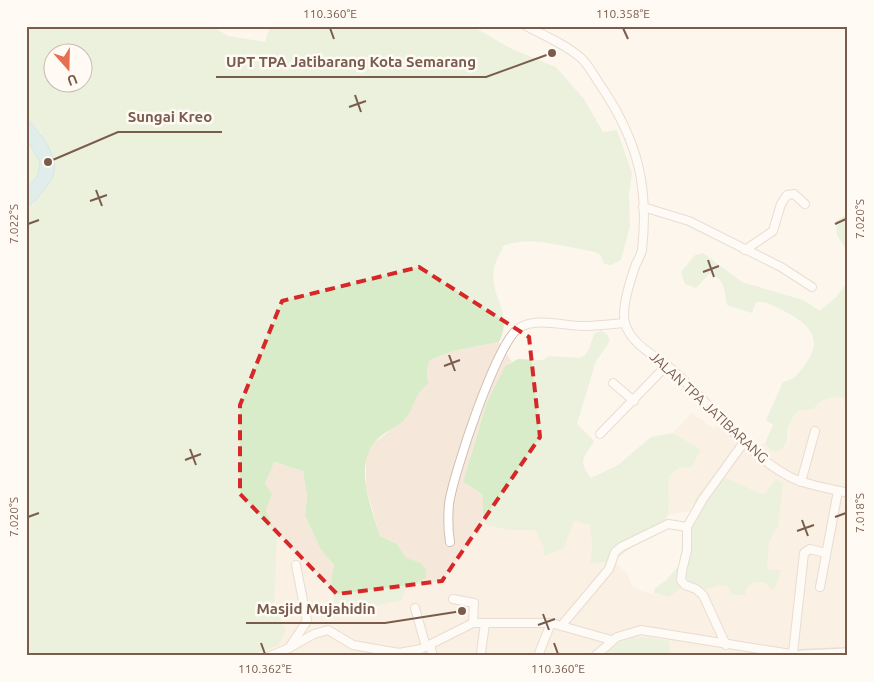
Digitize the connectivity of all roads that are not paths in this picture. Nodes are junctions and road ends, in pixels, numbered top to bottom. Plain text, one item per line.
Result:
1 (526, 26) edge
2 (805, 204) dead end
3 (643, 207) junction
4 (745, 250) junction
5 (812, 287) dead end
6 (625, 323) junction
7 (667, 366) junction
8 (613, 383) dead end
9 (634, 401) junction
10 (815, 431) dead end
11 (600, 434) dead end
12 (744, 442) junction
13 (801, 482) junction
14 (838, 490) junction
15 (848, 493) edge
16 (687, 527) junction
17 (450, 542) dead end
18 (826, 553) junction
19 (296, 565) dead end
20 (820, 587) dead end
21 (454, 599) dead end
22 (414, 608) dead end
23 (473, 622) junction
24 (485, 623) junction
25 (551, 623) junction
26 (562, 625) junction
27 (611, 640) junction
28 (428, 646) junction
29 (730, 646) junction
30 (289, 648) junction
31 (481, 653) dead end
32 (382, 654) edge
33 (799, 655) edge
34 (845, 655) edge
35 (270, 656) edge
36 (433, 656) edge
37 (538, 656) edge
38 (595, 656) edge
39 (735, 656) edge

1 - 3 street
2 - 4 street
3 - 4 street
3 - 6 street
4 - 5 street
6 - 7 street, JALAN TPA JATIBARANG
6 - 17 street
7 - 9 street
7 - 12 street, JALAN TPA JATIBARANG
8 - 9 street
9 - 11 street
10 - 13 street
12 - 13 street, JALAN TPA JATIBARANG
12 - 16 street
13 - 14 street, JALAN TPA JATIBARANG
14 - 15 street, JALAN TPA JATIBARANG
14 - 18 street
16 - 26 street
16 - 29 street
18 - 20 street
18 - 33 street
19 - 30 street
21 - 23 street
22 - 28 street
23 - 24 street
23 - 28 street
24 - 25 street
24 - 31 street
25 - 26 street
25 - 37 street
26 - 27 street
27 - 29 street
27 - 38 street
28 - 32 street
28 - 36 street
29 - 33 street
29 - 39 street
30 - 32 street
30 - 35 street
33 - 34 main road

